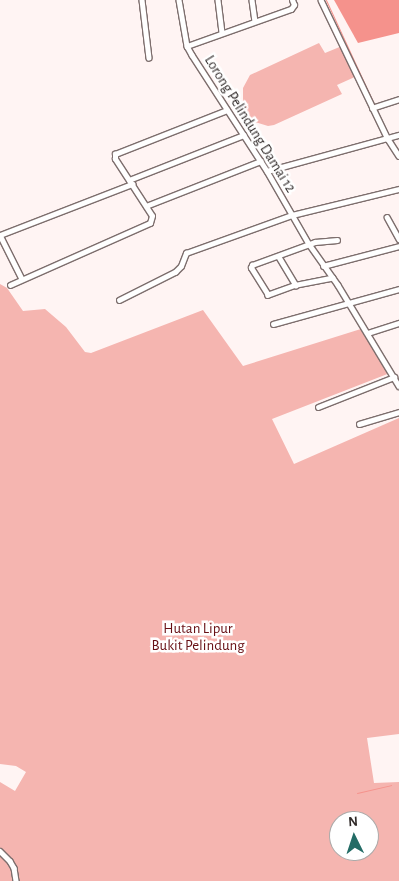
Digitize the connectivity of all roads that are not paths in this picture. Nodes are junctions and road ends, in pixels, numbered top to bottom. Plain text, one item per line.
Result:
1 (142, 0) edge
2 (179, 0) edge
3 (218, 0) edge
4 (252, 0) edge
5 (292, 0) edge
6 (321, 0) edge
7 (255, 21) junction
8 (222, 33) junction
9 (187, 46) junction
10 (149, 58) dead end
11 (399, 99) edge
12 (372, 108) junction
13 (227, 110) junction
14 (244, 135) junction
15 (399, 135) edge
16 (388, 139) junction
17 (399, 156) edge
18 (261, 161) junction
19 (267, 170) junction
20 (130, 182) junction
21 (399, 188) edge
22 (146, 206) junction
23 (292, 215) junction
24 (387, 217) dead end
25 (0, 235) edge
26 (399, 239) edge
27 (337, 240) dead end
28 (309, 244) junction
29 (399, 246) edge
30 (279, 257) junction
31 (324, 266) junction
32 (333, 278) junction
33 (22, 279) junction
34 (10, 284) dead end
35 (296, 285) junction
36 (399, 289) edge
37 (119, 300) dead end
38 (348, 301) junction
39 (399, 323) edge
40 (273, 324) dead end
41 (368, 333) junction
42 (394, 377) junction
43 (399, 386) edge
44 (318, 408) dead end
45 (399, 412) edge
46 (359, 424) dead end
47 (0, 852) edge
48 (16, 881) edge

1 - 10 street
2 - 9 street
3 - 8 street
4 - 7 street
5 - 7 street
6 - 12 street
7 - 8 street
8 - 9 street
9 - 13 street, Lorong Pelindung Damai 12
11 - 12 street
12 - 16 street
13 - 14 street, Lorong Pelindung Damai 12
13 - 20 street
14 - 18 street, Lorong Pelindung Damai 12
14 - 20 street
15 - 16 street
16 - 17 street
16 - 19 street
18 - 19 street, Lorong Pelindung Damai 12
18 - 22 street
19 - 23 street, Lorong Pelindung Damai 12
20 - 22 street
20 - 25 street
21 - 23 street
22 - 33 street
23 - 28 street, Lorong Pelindung Damai 12
23 - 37 street
24 - 26 street
25 - 33 street
27 - 28 street
28 - 30 street
28 - 31 street, Lorong Pelindung Damai 12
29 - 31 street
30 - 35 street
30 - 35 street
31 - 32 street, Lorong Pelindung Damai 12
32 - 35 street
32 - 38 street, Lorong Pelindung Damai 12
33 - 34 street
36 - 38 street
38 - 40 street
38 - 41 street, Lorong Pelindung Damai 12
39 - 41 street
41 - 42 street, Lorong Pelindung Damai 12
42 - 43 street, Lorong Pelindung Damai 12
42 - 44 street
45 - 46 street
47 - 48 street

